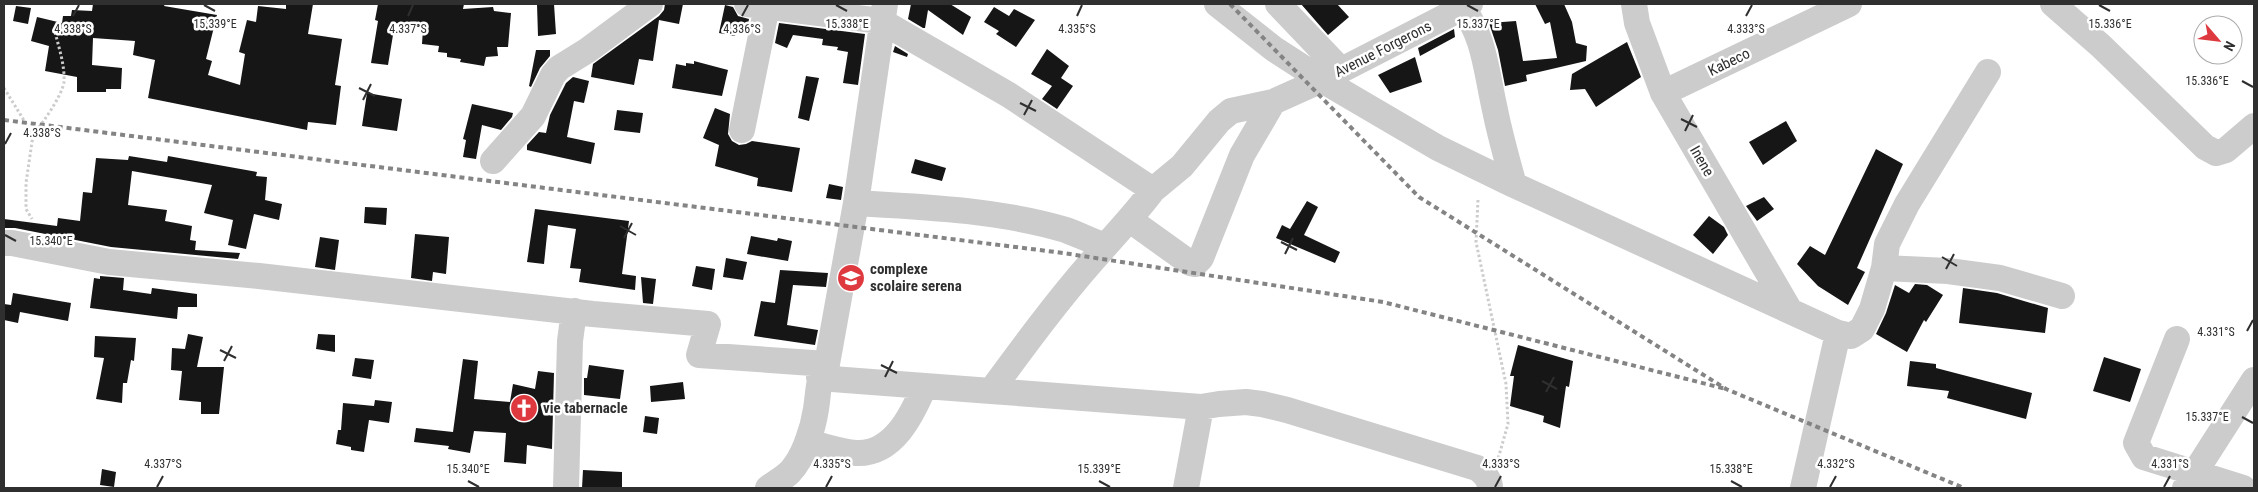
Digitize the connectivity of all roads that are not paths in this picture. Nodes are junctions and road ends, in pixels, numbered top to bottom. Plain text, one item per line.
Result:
1 (650, 4) edge
2 (1217, 4) edge
3 (1278, 4) edge
4 (1634, 4) edge
5 (1849, 4) edge
6 (2053, 4) edge
7 (757, 5) edge
8 (1464, 5) edge
9 (883, 12) edge
10 (1988, 72) dead end
11 (1332, 75) junction
12 (1663, 93) junction
13 (1273, 102) junction
14 (2254, 126) edge
15 (742, 130) dead end
16 (493, 160) dead end
17 (1514, 185) junction
18 (1153, 190) junction
19 (856, 203) junction
20 (1130, 220) junction
21 (4, 243) edge
22 (1105, 246) junction
23 (1884, 268) junction
24 (2062, 296) dead end
25 (1789, 309) junction
26 (574, 311) junction
27 (1838, 333) junction
28 (2177, 339) dead end
29 (823, 371) junction
30 (2254, 380) edge
31 (924, 387) junction
32 (991, 391) junction
33 (1201, 407) junction
34 (807, 442) junction
35 (2190, 480) edge
36 (566, 488) edge
37 (768, 488) edge
38 (1186, 488) edge
39 (1490, 488) edge
40 (1803, 488) edge
41 (2243, 488) edge

1 - 16 street
2 - 11 street
3 - 11 street
4 - 12 street, Inene
5 - 12 street, Kabeco
6 - 14 street
7 - 9 street
7 - 15 street
8 - 11 street, Avenue Forgerons
8 - 17 street
9 - 18 street
9 - 19 street
10 - 23 street
11 - 13 street, Avenue Forgerons
11 - 17 street
12 - 25 street, Inene
13 - 18 street, Avenue Forgerons
13 - 20 street
17 - 25 street
18 - 20 street, Avenue Forgerons
19 - 22 street
19 - 29 street
20 - 22 street, Avenue Forgerons
21 - 26 street
22 - 32 street, Avenue Forgerons
23 - 24 street
23 - 27 street
25 - 27 street
26 - 29 street
26 - 36 street
27 - 40 street
28 - 35 street
29 - 31 street
29 - 34 street
30 - 35 street
31 - 32 street
31 - 34 street
32 - 33 street
33 - 38 street
33 - 39 street
34 - 37 street
35 - 41 street

